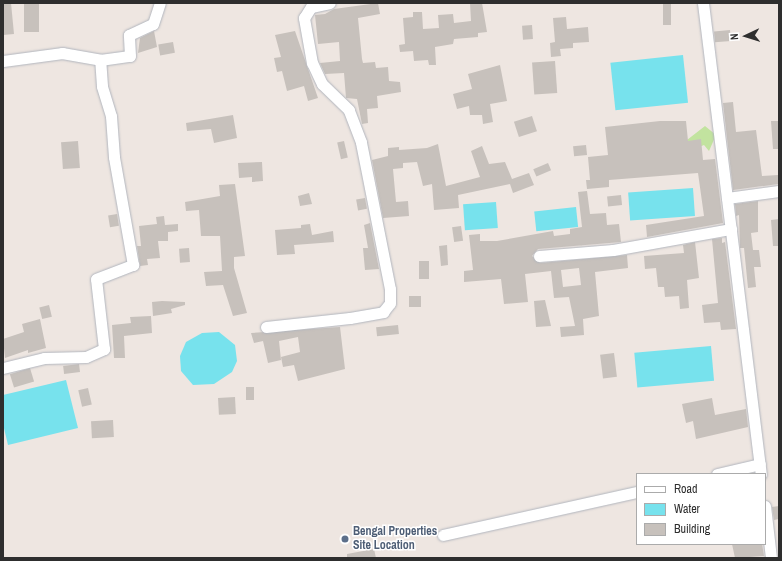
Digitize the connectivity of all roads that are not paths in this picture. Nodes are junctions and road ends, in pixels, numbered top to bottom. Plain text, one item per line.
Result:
1 (160, 3) edge
2 (330, 3) edge
3 (703, 3) edge
4 (100, 60) junction
5 (3, 61) edge
6 (779, 191) edge
7 (727, 198) junction
8 (731, 229) junction
9 (539, 256) dead end
10 (266, 327) dead end
11 (3, 368) edge
12 (760, 469) edge
13 (726, 473) edge
14 (636, 492) edge
15 (766, 513) edge
16 (443, 536) dead end
17 (772, 558) edge

1 - 4 street
2 - 10 street
3 - 7 street
4 - 5 street
4 - 11 street
6 - 7 street
7 - 8 street
8 - 9 street
8 - 12 street
12 - 13 street
14 - 16 street
15 - 17 street

